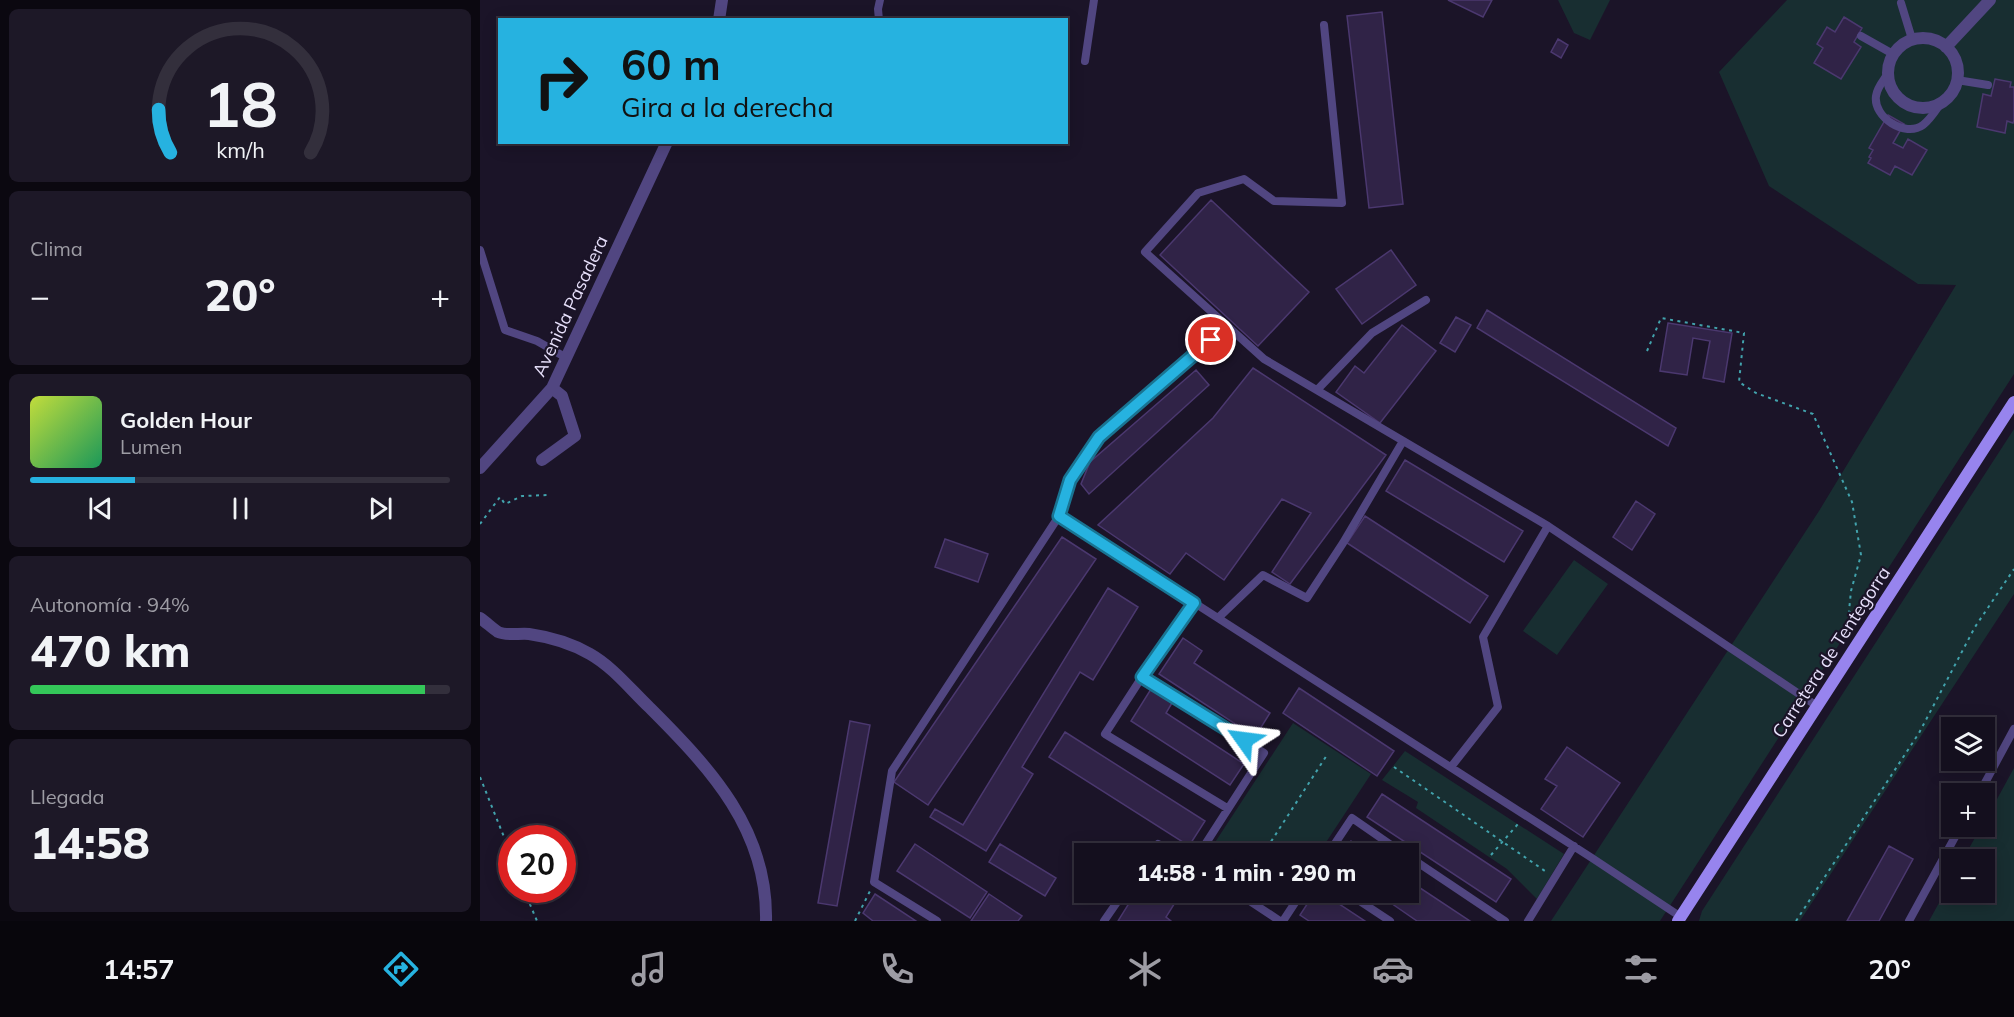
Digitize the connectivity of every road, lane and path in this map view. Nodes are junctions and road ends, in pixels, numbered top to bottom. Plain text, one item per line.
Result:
1 (722, 0) edge
2 (880, 0) edge
3 (1094, 0) edge
4 (1990, 0) edge
5 (1901, 3) dead end
6 (719, 18) edge
7 (879, 18) edge
8 (1324, 24) dead end
9 (1861, 36) dead end
10 (1912, 39) junction
11 (1946, 47) junction
12 (1893, 54) junction
13 (1085, 61) dead end
14 (1887, 75) junction
15 (1957, 80) junction
16 (1988, 85) dead end
17 (1941, 103) junction
18 (666, 144) edge
19 (480, 250) edge
20 (1426, 300) dead end
21 (1228, 326) junction
22 (1647, 351) dead end
23 (565, 357) junction
24 (552, 388) junction
25 (1317, 390) junction
26 (2014, 402) edge
27 (1403, 441) junction
28 (542, 460) dead end
29 (480, 468) edge
30 (549, 495) dead end
31 (1059, 516) junction
32 (480, 524) edge
33 (1548, 526) junction
34 (2014, 569) edge
35 (1194, 603) junction
36 (480, 618) edge
37 (1218, 618) junction
38 (1867, 628) junction
39 (1142, 677) junction
40 (1817, 706) junction
41 (2014, 729) edge
42 (1327, 755) dead end
43 (1394, 767) dead end
44 (1451, 767) junction
45 (480, 777) edge
46 (1985, 783) edge
47 (1227, 808) junction
48 (1526, 816) junction
49 (499, 825) edge
50 (1955, 837) edge
51 (1503, 841) junction
52 (1206, 843) edge
53 (1270, 843) edge
54 (1335, 843) edge
55 (1388, 843) edge
56 (1574, 846) junction
57 (1491, 855) dead end
58 (1419, 863) edge
59 (1555, 878) junction
60 (874, 882) junction
61 (529, 903) edge
62 (1116, 903) edge
63 (1253, 903) edge
64 (1294, 903) edge
65 (1363, 903) edge
66 (1680, 919) edge
67 (537, 921) edge
68 (766, 921) edge
69 (855, 921) edge
70 (937, 921) edge
71 (1104, 921) edge
72 (1282, 921) edge
73 (1390, 921) edge
74 (1505, 921) edge
75 (1528, 921) edge
76 (1796, 921) edge
77 (1909, 921) edge

1 - 6 street
2 - 7 lane
3 - 13 lane
4 - 11 street
5 - 10 lane
8 - 21 lane
9 - 12 lane
10 - 11 street
10 - 12 street
11 - 15 street
12 - 14 street
14 - 17 street
14 - 17 lane
15 - 16 lane
15 - 17 street
18 - 23 street, Avenida Pasadera
19 - 23 lane
20 - 25 lane
21 - 25 lane
21 - 31 lane
22 - 38 path
23 - 24 street, Avenida Pasadera
24 - 28 street
24 - 29 street, Avenida Pasadera
25 - 27 lane
26 - 38 main road, Carretera de Tentegorra
27 - 33 lane
27 - 37 lane
30 - 32 path
31 - 35 lane
31 - 60 lane
33 - 40 lane
33 - 44 lane
34 - 76 path
35 - 37 lane
35 - 39 lane
36 - 68 street
37 - 44 lane
38 - 40 main road, Carretera de Tentegorra
39 - 47 lane
39 - 47 lane
40 - 66 main road, Carretera de Tentegorra
41 - 46 lane
42 - 53 path
43 - 51 path
44 - 48 lane
45 - 49 path
47 - 52 lane
48 - 51 path
48 - 56 lane
50 - 77 lane
51 - 57 path
51 - 59 path
54 - 55 lane
56 - 59 lane
56 - 66 lane
58 - 74 lane
59 - 75 lane
60 - 69 path
60 - 70 lane
61 - 67 path
62 - 71 lane
63 - 72 lane
64 - 72 lane
65 - 73 lane

